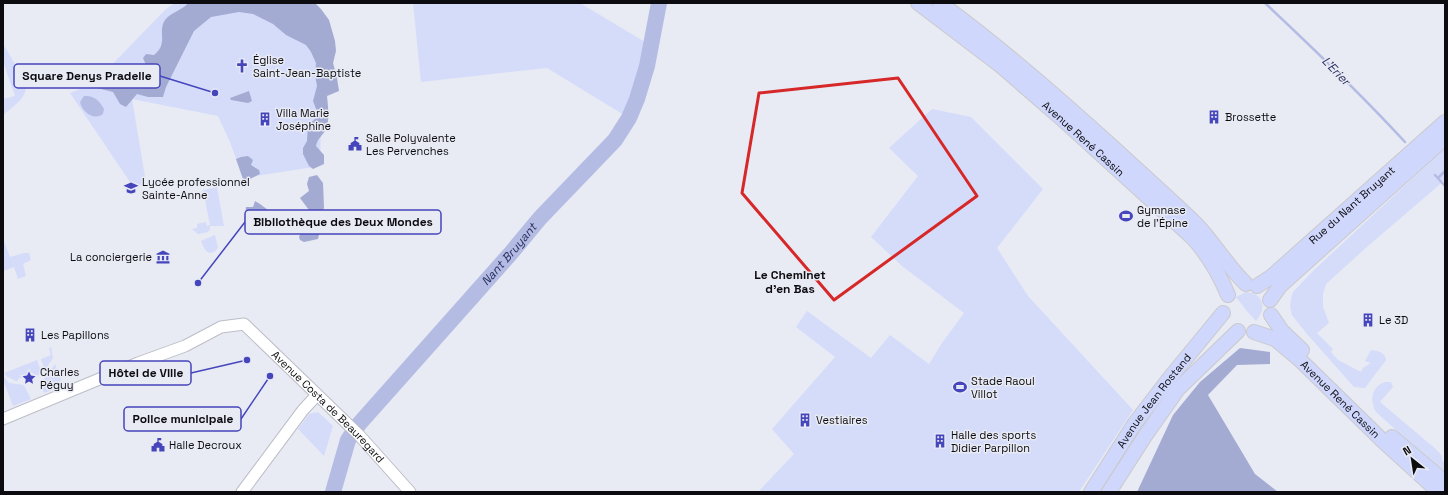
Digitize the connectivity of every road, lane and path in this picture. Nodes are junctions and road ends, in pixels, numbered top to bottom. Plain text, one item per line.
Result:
1 (918, 3) edge
2 (940, 3) edge
3 (1445, 122) edge
4 (1445, 138) edge
5 (1251, 285) junction
6 (1228, 295) junction
7 (1270, 300) junction
8 (1223, 313) junction
9 (1271, 315) junction
10 (1238, 331) junction
11 (1254, 332) junction
12 (317, 395) junction
13 (3, 419) edge
14 (1445, 482) edge
15 (242, 492) edge
16 (410, 492) edge
17 (1091, 492) edge
18 (1109, 492) edge
19 (1439, 492) edge

1 - 6 main road, Avenue René Cassin
2 - 5 main road, Avenue René Cassin
3 - 5 main road, Rue du Nant Bruyant
4 - 7 main road, Rue du Nant Bruyant
5 - 6 main road
5 - 7 main road
6 - 8 main road, Avenue Jean Rostand
7 - 9 main road
8 - 10 main road
8 - 17 main road, Avenue Jean Rostand
9 - 11 main road
9 - 14 main road, Avenue René Cassin
10 - 11 main road
10 - 18 main road, Avenue Jean Rostand
11 - 19 main road, Avenue René Cassin
12 - 13 street, Avenue Costa de Beauregard
12 - 15 street
12 - 16 street, Avenue Costa de Beauregard

